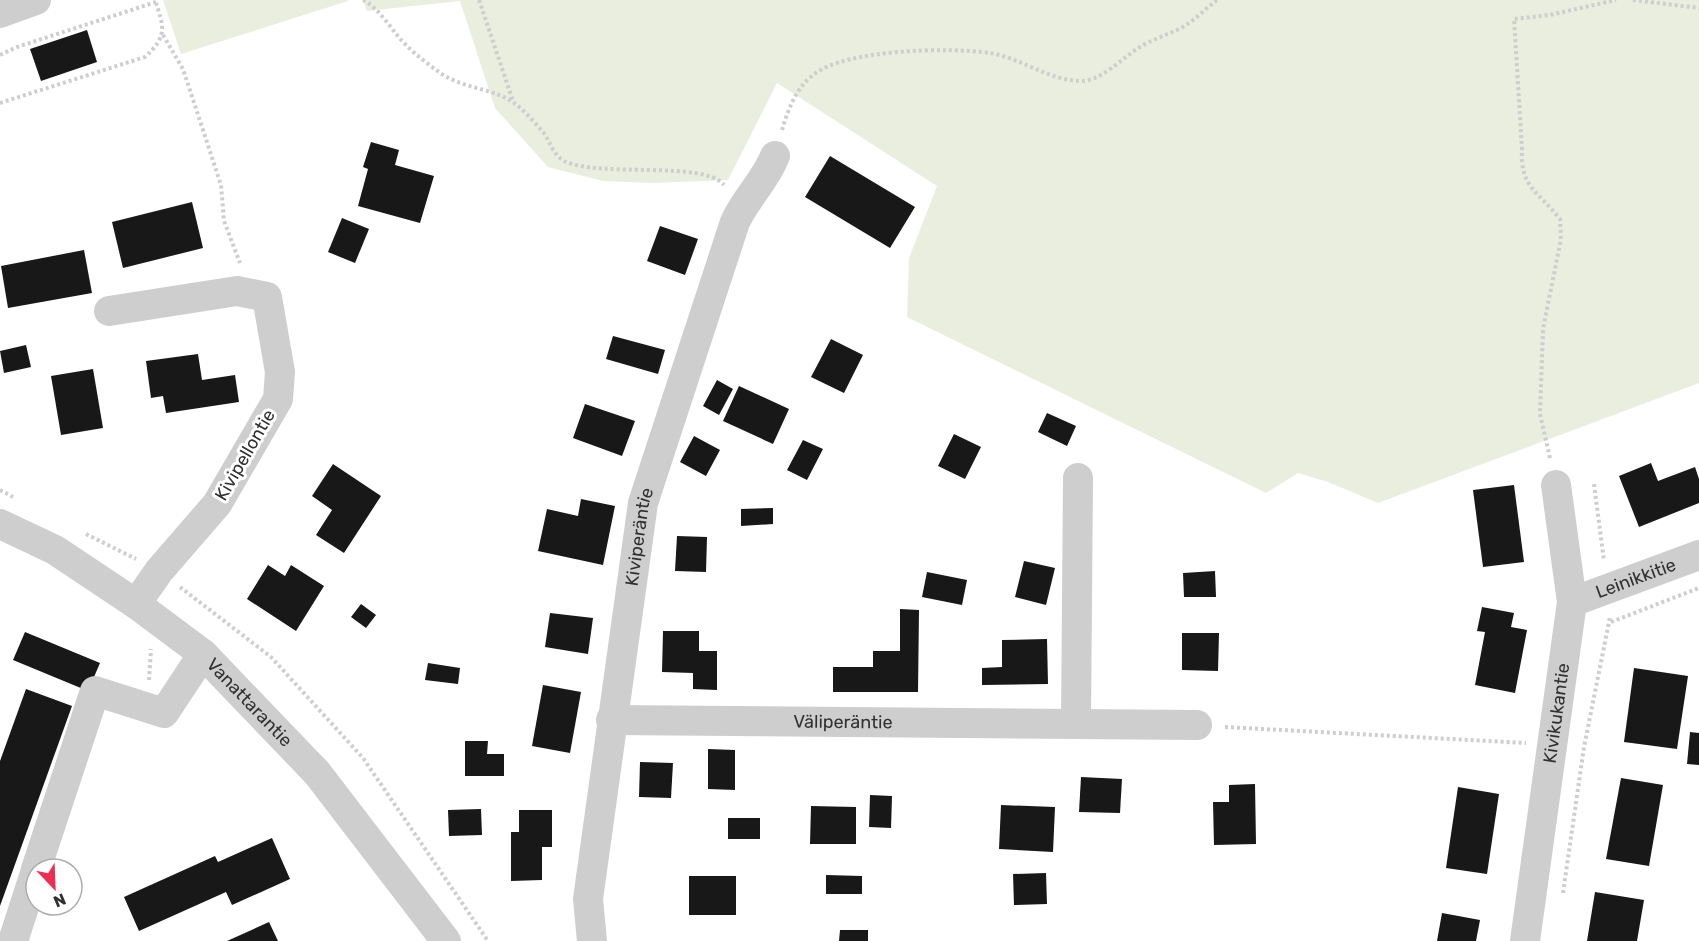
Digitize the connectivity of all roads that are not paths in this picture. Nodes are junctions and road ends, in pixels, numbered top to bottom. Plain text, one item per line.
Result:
1 (36, 0) edge
2 (0, 13) edge
3 (775, 156) road end
4 (110, 311) dead end
5 (1078, 478) dead end
6 (1556, 485) road end
7 (0, 524) edge
8 (1699, 555) edge
9 (1572, 602) junction
10 (136, 603) junction
11 (203, 654) junction
12 (611, 720) junction
13 (1076, 724) junction
14 (1197, 725) road end
15 (40, 857) edge
16 (24, 907) edge
17 (13, 941) edge
18 (446, 941) edge
19 (592, 941) edge
20 (1525, 941) edge

1 - 2 street
3 - 12 street, Kiviperäntie
4 - 10 street, Kivipellontie
5 - 13 street
6 - 9 street, Kivikukantie
7 - 10 street, Vanattarantie
8 - 9 street, Leinikkitie
9 - 20 street, Kivikukantie
10 - 11 street, Vanattarantie
11 - 15 street
11 - 18 street, Vanattarantie
12 - 13 street, Väliperäntie
12 - 19 street, Kiviperäntie
13 - 14 street, Väliperäntie
16 - 17 street

